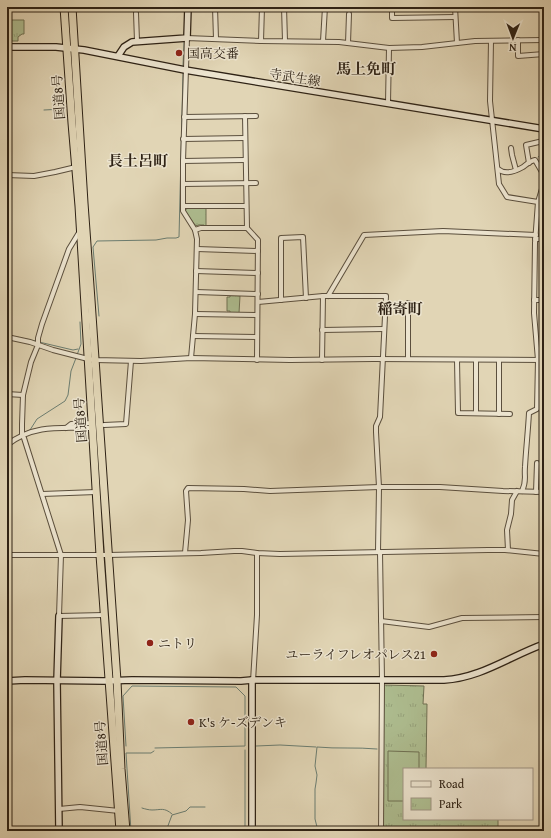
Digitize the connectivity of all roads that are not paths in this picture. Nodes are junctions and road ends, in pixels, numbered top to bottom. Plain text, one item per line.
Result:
1 (64, 7) edge
2 (72, 7) edge
3 (188, 7) edge
4 (215, 7) edge
5 (262, 7) edge
6 (284, 7) edge
7 (325, 7) edge
8 (455, 7) edge
9 (392, 8) edge
10 (414, 8) edge
11 (136, 13) dead end
12 (349, 14) dead end
13 (455, 17) junction
14 (414, 18) junction
15 (187, 38) junction
16 (216, 39) junction
17 (261, 40) junction
18 (518, 40) junction
19 (544, 40) edge
20 (285, 41) junction
21 (323, 41) junction
22 (491, 41) junction
23 (137, 42) junction
24 (348, 43) junction
25 (457, 43) junction
26 (7, 47) edge
27 (67, 48) junction
28 (74, 48) junction
29 (389, 48) junction
30 (544, 53) edge
31 (118, 56) junction
32 (186, 70) junction
33 (388, 103) junction
34 (244, 116) junction
35 (256, 116) dead end
36 (184, 117) junction
37 (492, 120) junction
38 (544, 129) edge
39 (245, 138) junction
40 (184, 139) junction
41 (543, 141) dead end
42 (511, 148) dead end
43 (245, 160) junction
44 (183, 161) junction
45 (529, 163) junction
46 (76, 168) junction
47 (498, 169) junction
48 (516, 170) junction
49 (7, 175) edge
50 (544, 180) edge
51 (256, 182) dead end
52 (246, 183) junction
53 (183, 184) junction
54 (538, 202) junction
55 (183, 206) junction
56 (246, 206) junction
57 (247, 228) junction
58 (196, 230) junction
59 (80, 231) junction
60 (536, 237) junction
61 (544, 239) edge
62 (197, 250) junction
63 (258, 251) junction
64 (196, 271) junction
65 (258, 272) junction
66 (196, 292) junction
67 (258, 294) junction
68 (322, 296) junction
69 (328, 296) junction
70 (306, 298) junction
71 (281, 300) junction
72 (534, 300) junction
73 (544, 300) edge
74 (258, 302) junction
75 (408, 303) dead end
76 (195, 314) junction
77 (257, 315) junction
78 (384, 329) junction
79 (322, 330) junction
80 (193, 336) junction
81 (7, 337) edge
82 (257, 337) junction
83 (38, 345) junction
84 (192, 358) junction
85 (382, 359) junction
86 (408, 359) junction
87 (91, 360) junction
88 (257, 360) junction
89 (322, 360) junction
90 (457, 360) junction
91 (476, 360) junction
92 (499, 360) junction
93 (538, 360) junction
94 (544, 360) edge
95 (131, 361) junction
96 (7, 394) edge
97 (23, 395) junction
98 (476, 413) junction
99 (499, 414) junction
100 (510, 414) dead end
101 (90, 425) junction
102 (104, 425) tunnel mouth
103 (22, 435) junction
104 (7, 446) edge
105 (537, 463) dead end
106 (379, 487) junction
107 (520, 491) junction
108 (96, 492) junction
109 (536, 492) junction
110 (544, 492) edge
111 (42, 494) junction
112 (508, 550) junction
113 (379, 552) junction
114 (185, 553) junction
115 (257, 553) junction
116 (7, 554) edge
117 (544, 554) edge
118 (61, 555) junction
119 (104, 555) junction
120 (104, 615) junction
121 (59, 616) junction
122 (544, 617) edge
123 (381, 621) junction
124 (544, 644) edge
125 (252, 680) junction
126 (382, 680) junction
127 (7, 681) edge
128 (57, 681) junction
129 (113, 681) junction
130 (59, 809) junction
131 (119, 811) junction
132 (59, 831) edge
133 (120, 831) edge
134 (126, 831) edge
135 (252, 831) edge
136 (381, 831) edge

1 - 27 highway, 国道8号
2 - 28 highway, 国道8号
3 - 15 street
4 - 16 street
5 - 17 street
6 - 20 street
7 - 21 street
8 - 10 street
8 - 13 street
9 - 10 street
9 - 14 street
10 - 14 street
11 - 23 street
12 - 24 street
13 - 14 street
13 - 25 street
15 - 16 street
15 - 23 street
15 - 32 street
16 - 17 street
17 - 20 street
18 - 19 street
18 - 22 street
18 - 30 street
19 - 30 street
20 - 21 street
21 - 24 street
22 - 25 street
22 - 37 street
23 - 31 street
24 - 29 street
25 - 29 street
26 - 27 street, 寺武生線
27 - 28 street, 寺武生線
27 - 46 highway, 国道8号
28 - 31 street, 寺武生線
28 - 87 highway, 国道8号
29 - 33 street
31 - 32 street, 寺武生線
32 - 33 street, 寺武生線
32 - 36 street
33 - 37 street, 寺武生線
34 - 35 street
34 - 36 street
34 - 39 street
36 - 40 street
37 - 38 street, 寺武生線
37 - 47 street
39 - 40 street
39 - 43 street
40 - 44 street
41 - 45 street
42 - 48 street
43 - 44 street
43 - 52 street
44 - 53 street
45 - 48 street
45 - 50 street
46 - 49 street
46 - 59 highway, 国道8号
47 - 48 street
47 - 54 street
50 - 54 street
51 - 52 street
52 - 53 street
52 - 56 street
53 - 55 street
54 - 60 street
55 - 56 street
55 - 58 street
56 - 57 street
57 - 58 street
57 - 63 street
58 - 62 street
59 - 83 street
59 - 87 highway, 国道8号
60 - 61 street
60 - 69 street
60 - 72 street
62 - 63 street
62 - 64 street
63 - 65 street
64 - 65 street
64 - 66 street
65 - 67 street
66 - 67 street
66 - 76 street
67 - 74 street
68 - 69 street
68 - 70 street
68 - 79 street
69 - 78 street
70 - 71 street
70 - 71 street
71 - 74 street
72 - 73 street
72 - 93 street
74 - 77 street
75 - 86 street
76 - 77 street
76 - 80 street
77 - 82 street
78 - 79 street
78 - 85 street
79 - 89 street
80 - 82 street
80 - 84 street
81 - 83 street
82 - 88 street
83 - 87 street
83 - 97 street
84 - 88 street
84 - 95 street
85 - 86 street
85 - 89 street
85 - 106 street
86 - 90 street
87 - 95 street
87 - 101 highway, 国道8号
87 - 119 highway, 国道8号
88 - 89 street
90 - 91 street
90 - 98 street
91 - 92 street
91 - 98 street
92 - 93 street
92 - 99 street
93 - 94 street
93 - 107 street
95 - 102 street
96 - 97 street
97 - 103 street
98 - 99 street
99 - 100 street
101 - 103 street
101 - 108 highway, 国道8号
103 - 104 street
103 - 111 street
105 - 109 street
106 - 107 street
106 - 113 street
106 - 114 street
107 - 109 street
107 - 112 street
108 - 111 street
108 - 119 highway, 国道8号
109 - 110 street
111 - 118 street
112 - 113 street
112 - 117 street
113 - 115 street
113 - 123 street
114 - 115 street
114 - 119 street
115 - 125 street
116 - 118 street
118 - 119 street
118 - 121 street
119 - 120 highway, 国道8号
119 - 129 highway, 国道8号
120 - 121 street
120 - 129 highway, 国道8号
121 - 128 street
122 - 123 street
123 - 126 street
124 - 126 street
125 - 126 street
125 - 129 street
125 - 135 street
126 - 136 street
127 - 128 street
128 - 129 street
128 - 130 street
129 - 131 highway, 国道8号
129 - 134 highway, 国道8号
130 - 131 street
130 - 132 street
131 - 133 highway, 国道8号

